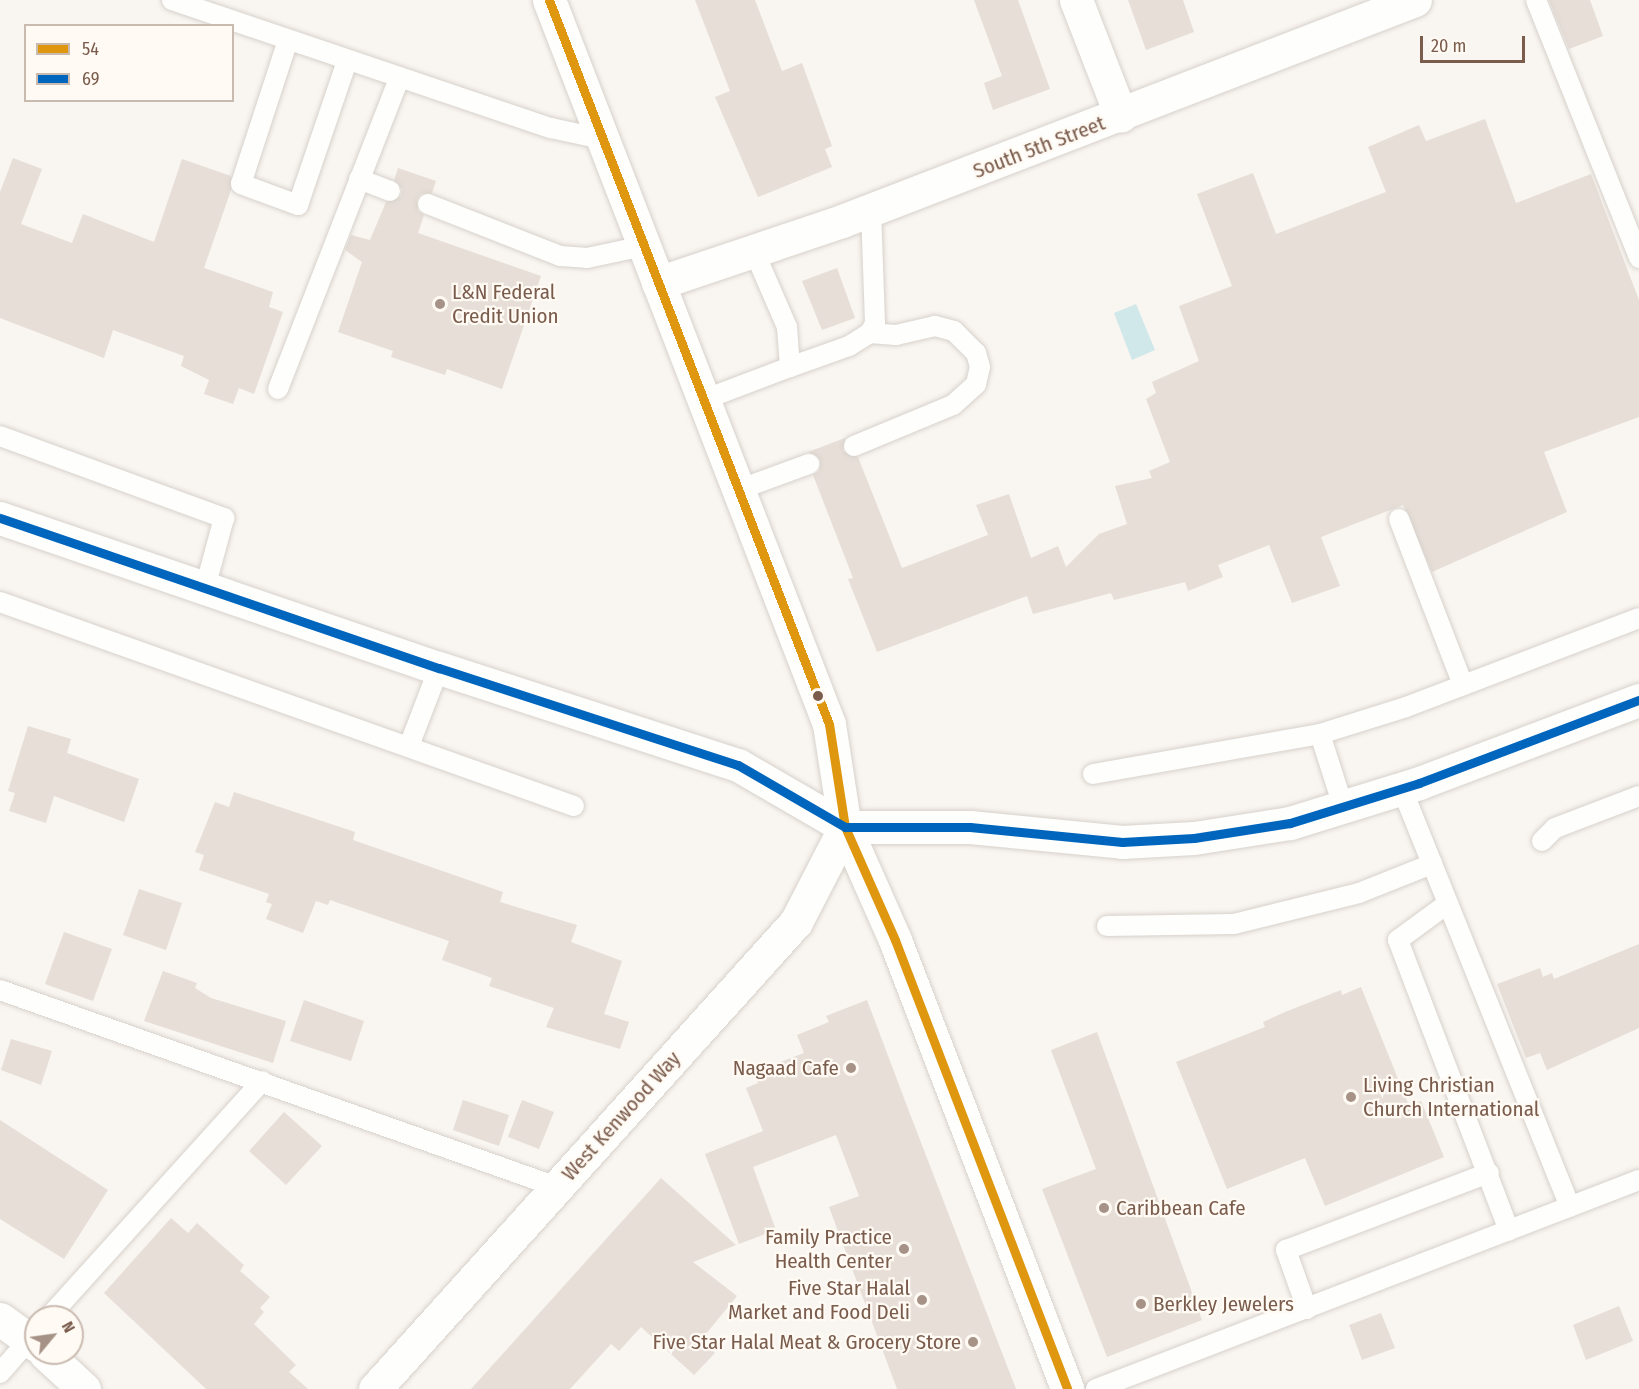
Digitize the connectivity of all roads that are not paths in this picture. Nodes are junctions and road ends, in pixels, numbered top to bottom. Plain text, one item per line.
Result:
1 (171, 0) edge
2 (549, 0) edge
3 (1076, 0) edge
4 (1415, 0) edge
5 (1536, 0) edge
6 (288, 40) junction
7 (347, 61) junction
8 (399, 78) junction
9 (1121, 116) junction
10 (603, 138) junction
11 (358, 179) junction
12 (390, 191) dead end
13 (428, 204) dead end
14 (871, 210) junction
15 (644, 246) junction
16 (754, 251) junction
17 (1639, 258) edge
18 (658, 283) junction
19 (869, 333) junction
20 (790, 368) junction
21 (278, 388) dead end
22 (703, 400) junction
23 (0, 436) edge
24 (854, 446) dead end
25 (809, 464) dead end
26 (738, 490) junction
27 (0, 518) edge
28 (1399, 519) dead end
29 (205, 588) junction
30 (0, 602) edge
31 (1639, 618) edge
32 (439, 668) junction
33 (1463, 685) junction
34 (1639, 700) edge
35 (1320, 734) junction
36 (409, 746) junction
37 (1093, 774) dead end
38 (1402, 789) junction
39 (1639, 796) edge
40 (574, 806) dead end
41 (1344, 809) junction
42 (845, 827) junction
43 (1542, 841) dead end
44 (1432, 864) junction
45 (1448, 904) junction
46 (1107, 926) dead end
47 (0, 990) edge
48 (262, 1081) junction
49 (1489, 1173) junction
50 (1639, 1180) edge
51 (557, 1187) junction
52 (1570, 1207) junction
53 (1509, 1230) junction
54 (67, 1305) edge
55 (1307, 1309) junction
56 (0, 1319) edge
57 (24, 1330) edge
58 (24, 1351) edge
59 (63, 1365) edge
60 (0, 1373) edge
61 (84, 1389) edge
62 (375, 1389) edge
63 (1066, 1389) edge
64 (1096, 1389) edge

1 - 6 lane
2 - 10 street
3 - 9 street
4 - 9 street, South 5th Street
5 - 17 lane
6 - 7 lane
6 - 7 lane
7 - 8 lane
8 - 10 lane
8 - 11 lane
9 - 14 street, South 5th Street
10 - 15 street
11 - 12 lane
11 - 21 lane
13 - 15 lane
14 - 16 street, South 5th Street
14 - 19 lane
15 - 18 street
16 - 18 street, South 5th Street
16 - 20 lane
18 - 22 street
19 - 20 lane
19 - 24 lane
20 - 22 lane
22 - 26 street
23 - 29 lane
25 - 26 lane
26 - 42 street
27 - 29 street
28 - 33 lane
29 - 32 street
30 - 36 lane
31 - 33 lane
32 - 36 lane
32 - 42 street
33 - 35 lane
34 - 38 street
35 - 37 lane
35 - 41 lane
36 - 40 lane
38 - 41 street
38 - 44 lane
39 - 43 lane
41 - 42 street
42 - 51 street, West Kenwood Way
42 - 63 street
44 - 45 lane
44 - 46 lane
45 - 49 lane
45 - 52 lane
47 - 48 lane
48 - 51 lane
48 - 54 lane
49 - 53 lane
49 - 55 lane
50 - 52 lane
51 - 62 street, West Kenwood Way
52 - 53 lane
53 - 55 lane
55 - 64 lane
56 - 57 street
58 - 60 lane
59 - 61 street

